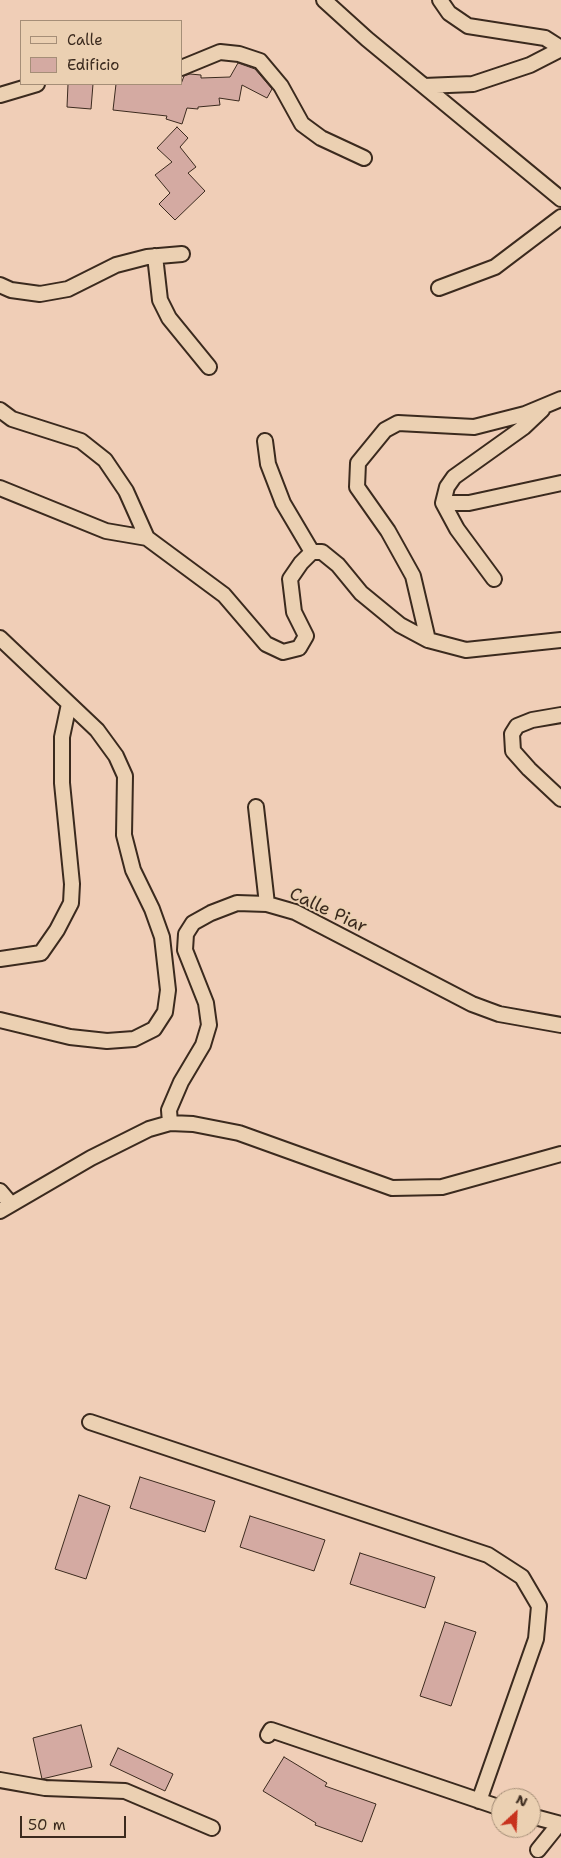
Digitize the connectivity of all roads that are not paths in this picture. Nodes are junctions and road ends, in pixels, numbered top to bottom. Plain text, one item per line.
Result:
1 (324, 0) edge
2 (440, 0) edge
3 (561, 48) edge
4 (182, 68) edge
5 (34, 85) edge
6 (424, 86) junction
7 (0, 96) edge
8 (364, 158) dead end
9 (561, 199) edge
10 (561, 217) edge
11 (182, 254) dead end
12 (155, 256) junction
13 (0, 285) edge
14 (439, 288) dead end
15 (209, 367) dead end
16 (561, 399) edge
17 (547, 404) junction
18 (0, 410) edge
19 (265, 441) dead end
20 (561, 482) edge
21 (0, 488) edge
22 (443, 503) junction
23 (147, 538) junction
24 (312, 552) junction
25 (494, 579) dead end
26 (0, 638) edge
27 (428, 640) junction
28 (561, 640) edge
29 (69, 704) junction
30 (561, 715) edge
31 (561, 799) edge
32 (256, 807) dead end
33 (267, 904) junction
34 (0, 959) edge
35 (0, 1020) edge
36 (561, 1025) edge
37 (170, 1123) junction
38 (561, 1154) edge
39 (0, 1191) edge
40 (5, 1207) edge
41 (90, 1422) dead end
42 (268, 1735) dead end
43 (0, 1780) edge
44 (479, 1801) junction
45 (491, 1805) edge
46 (541, 1819) edge
47 (560, 1824) edge
48 (212, 1828) dead end
49 (538, 1850) dead end

1 - 6 street
2 - 3 street
3 - 6 street
4 - 8 street
5 - 7 street
6 - 9 street
10 - 14 street
11 - 12 street
12 - 13 street
12 - 15 street
16 - 17 street
17 - 22 street
17 - 27 street
18 - 23 street
19 - 24 street
20 - 22 street
21 - 23 street
22 - 25 street
23 - 24 street
24 - 27 street
26 - 29 street
27 - 28 street
29 - 34 street
29 - 35 street
30 - 31 street
32 - 33 street
33 - 36 street, Calle Piar
33 - 37 street, Calle Piar
37 - 38 street
37 - 40 street
39 - 40 street
41 - 44 street
42 - 44 street
43 - 48 street
44 - 45 street
46 - 47 street
47 - 49 street

